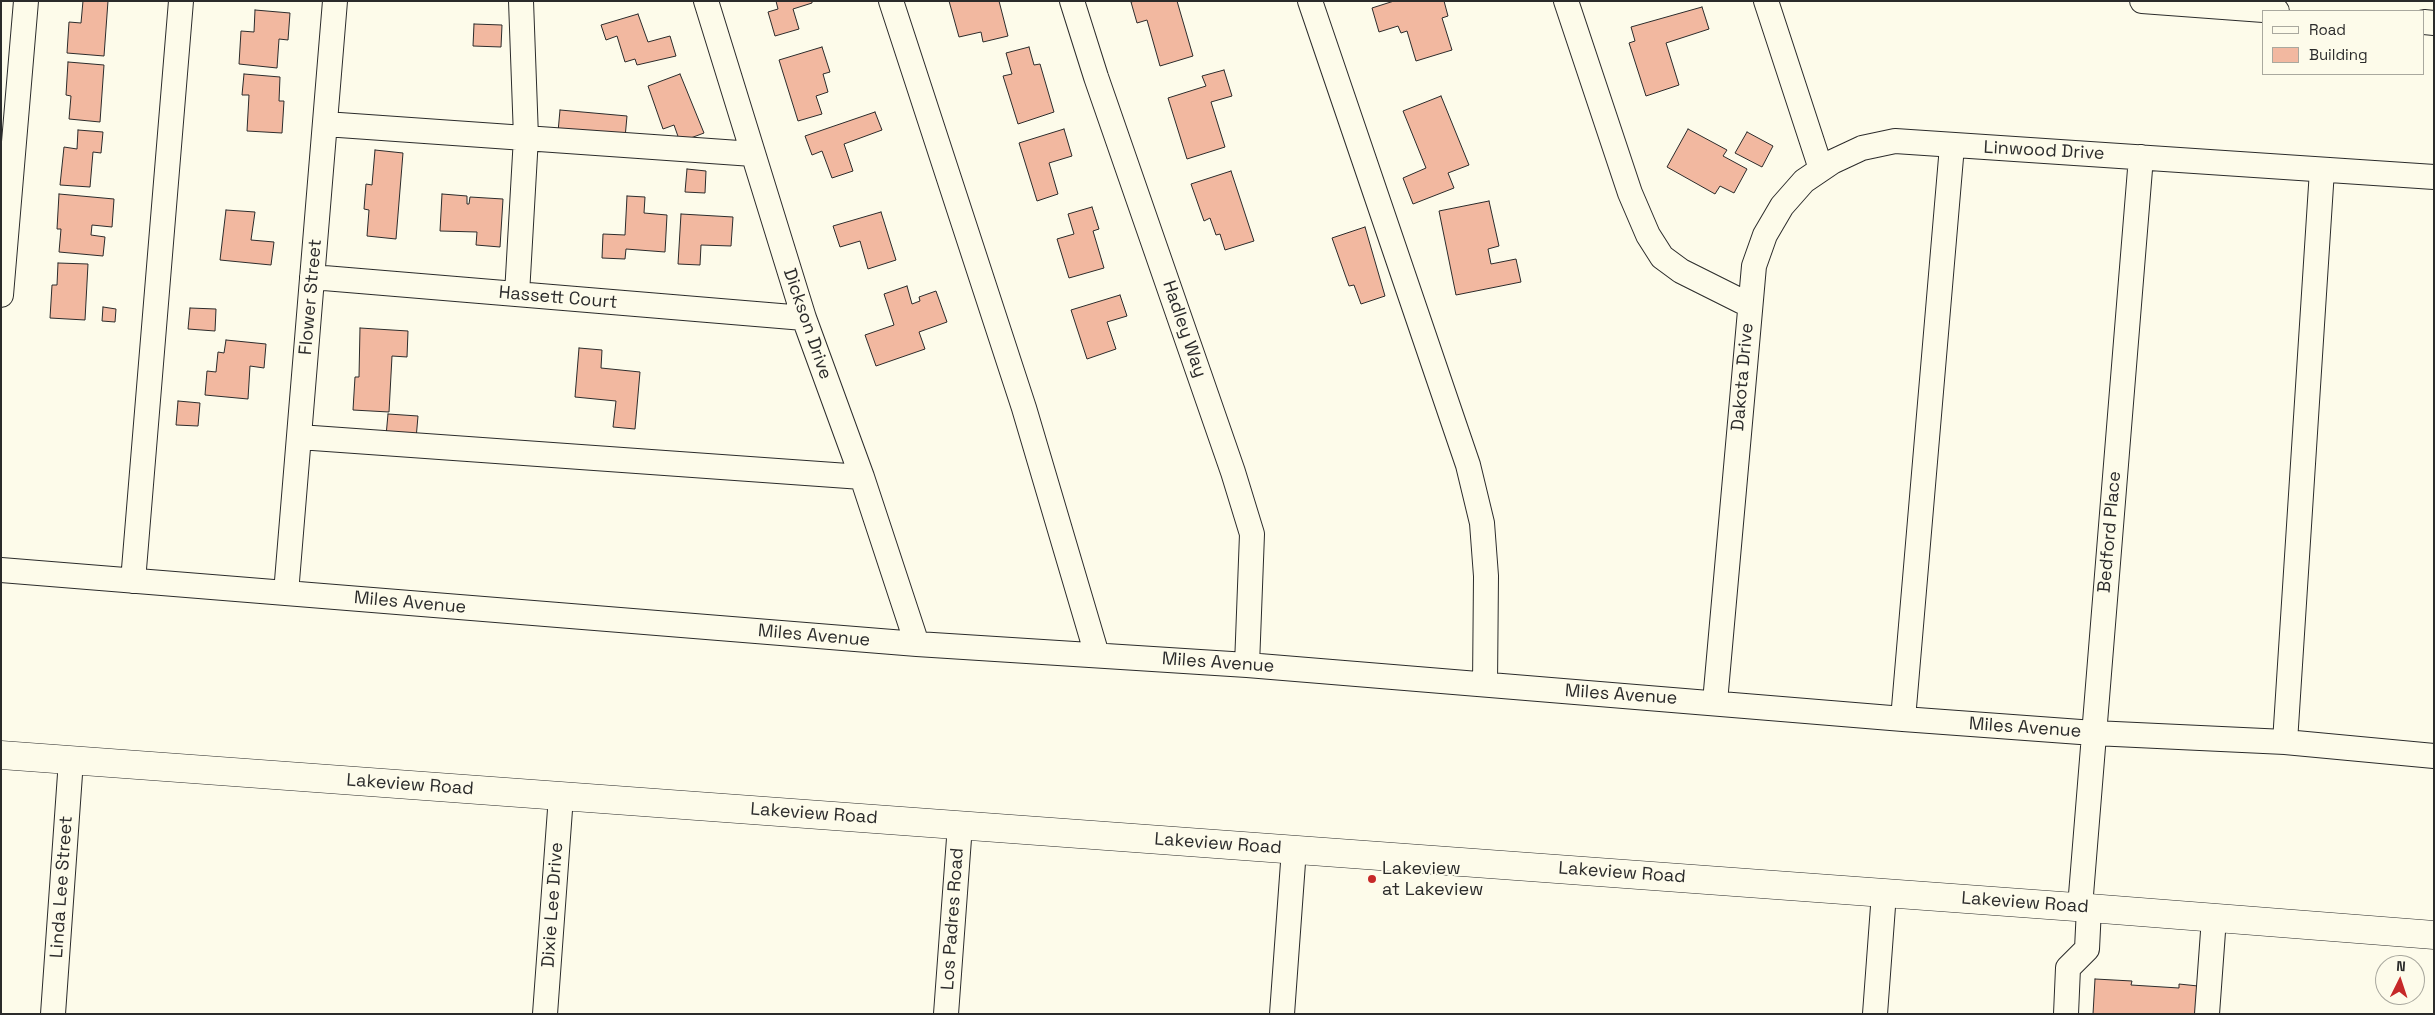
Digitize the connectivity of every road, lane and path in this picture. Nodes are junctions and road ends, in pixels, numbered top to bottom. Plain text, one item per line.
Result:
1 (26, 1) edge
2 (181, 1) edge
3 (335, 1) edge
4 (521, 1) edge
5 (706, 1) edge
6 (891, 1) edge
7 (1072, 1) edge
8 (1310, 1) edge
9 (1566, 1) edge
10 (1766, 1) edge
11 (2142, 1) edge
12 (2264, 10) edge
13 (325, 124) junction
14 (526, 137) junction
15 (1952, 146) junction
16 (753, 154) junction
17 (2141, 157) junction
18 (1822, 169) junction
19 (2322, 170) junction
20 (2434, 177) edge
21 (312, 277) junction
22 (517, 294) junction
23 (1, 295) edge
24 (1749, 305) junction
25 (804, 318) junction
26 (299, 436) junction
27 (862, 477) junction
28 (1, 570) edge
29 (133, 581) junction
30 (286, 593) junction
31 (917, 644) junction
32 (1097, 655) junction
33 (1247, 665) junction
34 (1484, 684) junction
35 (1715, 702) junction
36 (1903, 719) junction
37 (2094, 733) junction
38 (2285, 742) junction
39 (1, 755) edge
40 (2434, 756) edge
41 (72, 760) junction
42 (561, 796) junction
43 (960, 825) junction
44 (1294, 849) junction
45 (1884, 892) junction
46 (2084, 907) junction
47 (2214, 918) junction
48 (2434, 935) edge
49 (53, 1014) edge
50 (545, 1014) edge
51 (946, 1014) edge
52 (1282, 1014) edge
53 (1875, 1014) edge
54 (2066, 1014) edge
55 (2207, 1014) edge

1 - 23 street
2 - 29 street
3 - 13 street, Flower Street
4 - 14 street
5 - 16 street, Dickson Drive
6 - 32 street
7 - 33 street, Hadley Way
8 - 34 street
9 - 24 street, Dakota Drive
10 - 18 street
11 - 12 street
13 - 14 street
13 - 21 street, Flower Street
14 - 16 street
14 - 22 street
15 - 17 street, Linwood Drive
15 - 18 street, Linwood Drive
15 - 36 street
16 - 25 street, Dickson Drive
17 - 19 street, Linwood Drive
17 - 37 street, Bedford Place
18 - 24 street, Linwood Drive
19 - 20 street, Linwood Drive
19 - 38 street
21 - 22 street, Hassett Court
21 - 26 street, Flower Street
22 - 25 street, Hassett Court
24 - 35 street, Dakota Drive
25 - 27 street, Dickson Drive
26 - 27 street
26 - 30 street, Flower Street
27 - 31 street, Dickson Drive
28 - 29 street, Miles Avenue
29 - 30 street, Miles Avenue
30 - 31 street, Miles Avenue
31 - 32 street, Miles Avenue
32 - 33 street, Miles Avenue
33 - 34 street, Miles Avenue
34 - 35 street, Miles Avenue
35 - 36 street, Miles Avenue
36 - 37 street, Miles Avenue
37 - 38 street, Miles Avenue
37 - 46 street, Bedford Place
38 - 40 street, Miles Avenue
39 - 41 main road, Lakeview Road
41 - 42 main road, Lakeview Road
41 - 49 street, Linda Lee Street
42 - 43 main road, Lakeview Road
42 - 50 street, Dixie Lee Drive
43 - 44 main road, Lakeview Road
43 - 51 street, Los Padres Road
44 - 45 main road, Lakeview Road
44 - 52 street
45 - 46 main road, Lakeview Road
45 - 53 street
46 - 47 main road, Lakeview Road
46 - 54 street, Bedford Place
47 - 48 main road, Lakeview Road
47 - 55 street

